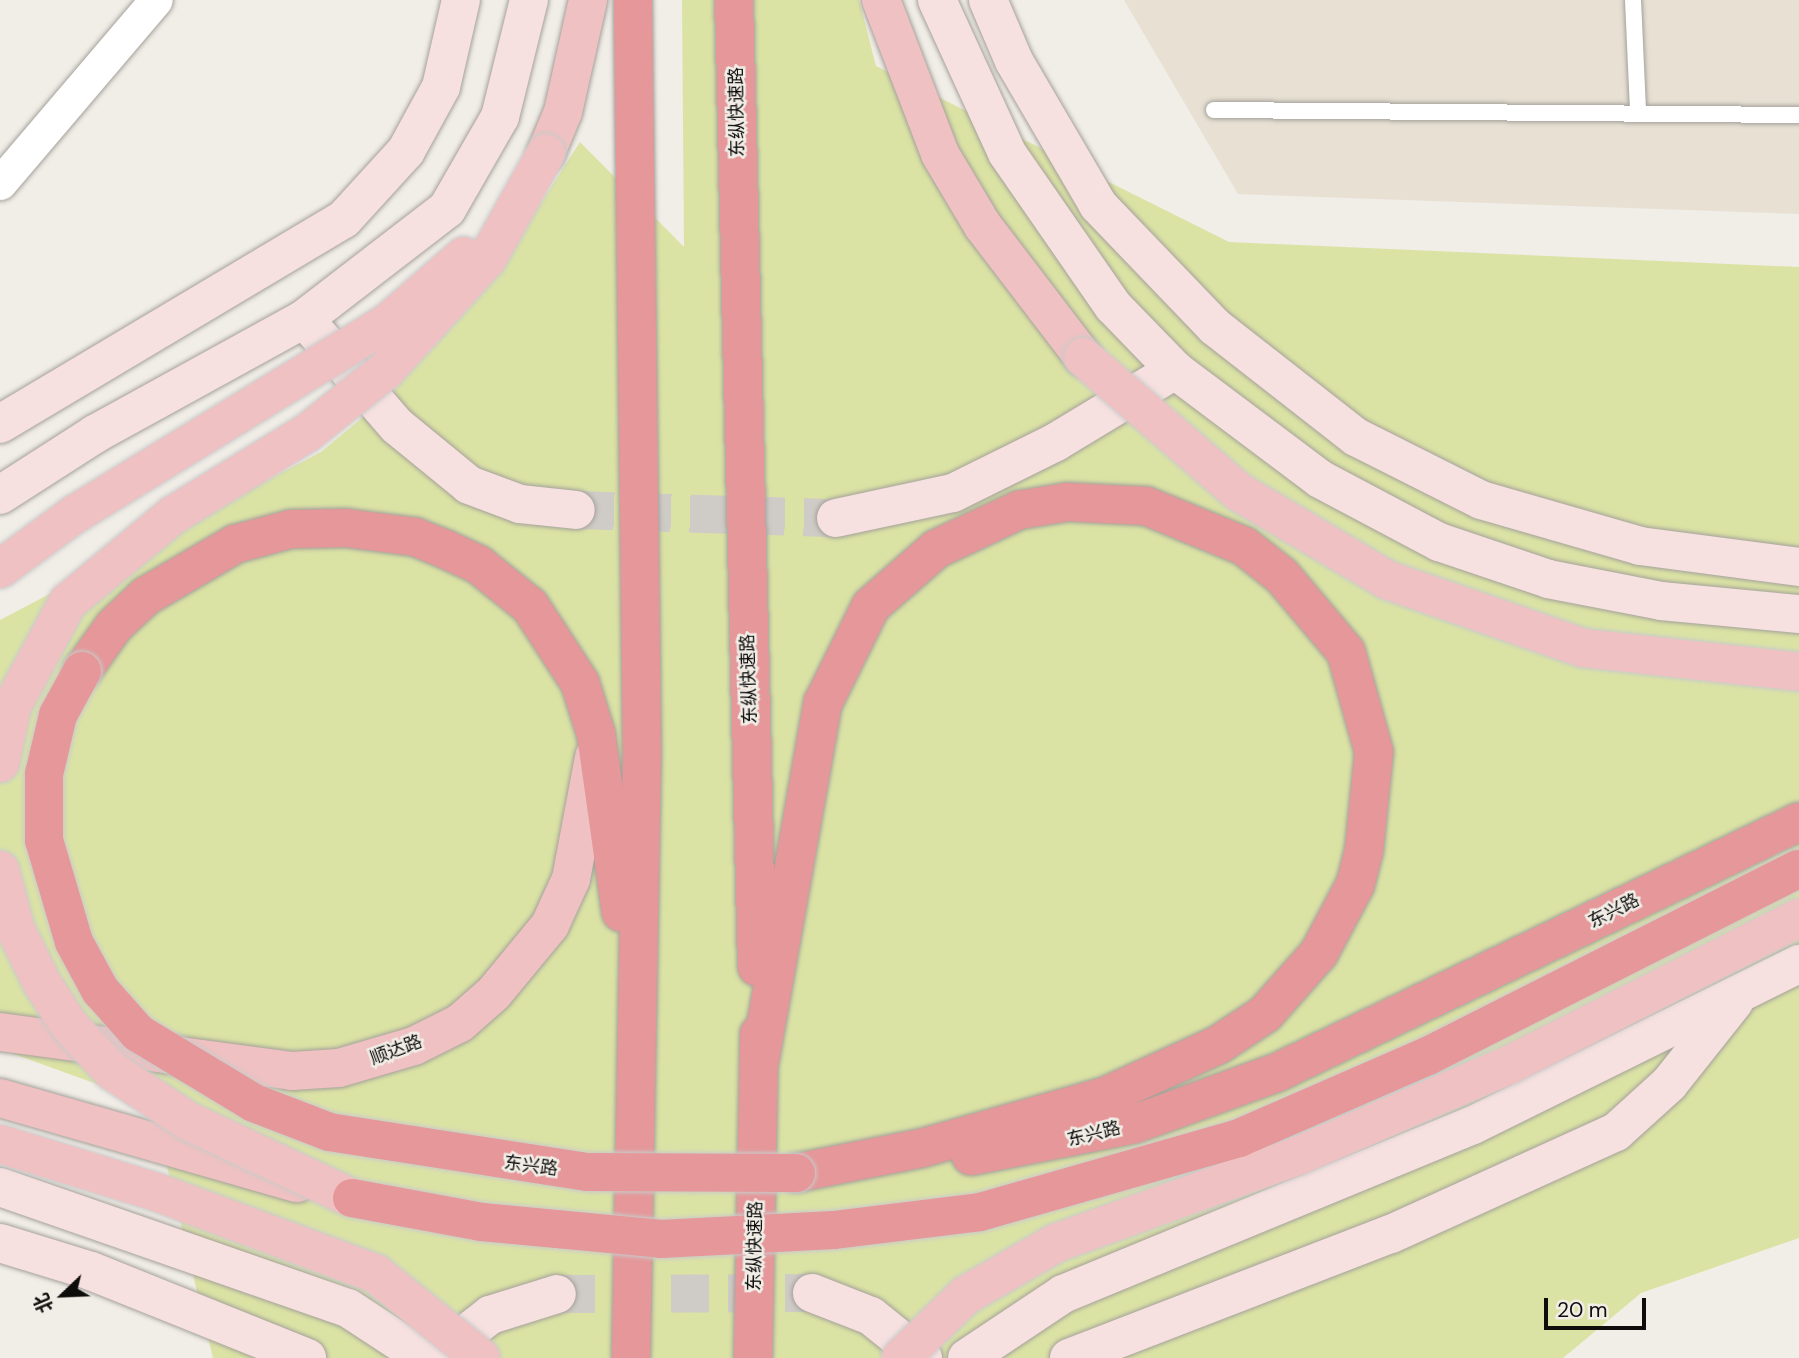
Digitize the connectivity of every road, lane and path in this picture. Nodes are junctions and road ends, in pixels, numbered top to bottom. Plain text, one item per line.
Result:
1 (156, 0) edge
2 (461, 0) edge
3 (529, 0) edge
4 (589, 0) edge
5 (633, 0) edge
6 (734, 0) edge
7 (881, 0) edge
8 (937, 0) edge
9 (988, 0) edge
10 (1633, 0) edge
11 (1214, 110) dead end
12 (1637, 110) junction
13 (1799, 115) edge
14 (547, 153) junction
15 (0, 183) edge
16 (304, 319) junction
17 (1175, 370) junction
18 (0, 424) edge
19 (0, 495) edge
20 (576, 510) tunnel mouth
21 (836, 518) tunnel mouth
22 (1799, 567) edge
23 (0, 569) edge
24 (1799, 614) edge
25 (1799, 672) edge
26 (596, 734) junction
27 (0, 763) edge
28 (1799, 822) edge
29 (1799, 869) edge
30 (0, 870) edge
31 (1799, 919) edge
32 (1799, 964) edge
33 (1740, 994) junction
34 (0, 1032) edge
35 (638, 1039) junction
36 (760, 1059) junction
37 (0, 1098) edge
38 (0, 1144) edge
39 (796, 1172) junction
40 (0, 1187) edge
41 (352, 1198) junction
42 (0, 1244) edge
43 (811, 1293) tunnel mouth
44 (557, 1294) tunnel mouth
45 (307, 1358) edge
46 (424, 1358) edge
47 (435, 1358) edge
48 (481, 1358) edge
49 (631, 1358) edge
50 (753, 1358) edge
51 (901, 1358) edge
52 (923, 1358) edge
53 (967, 1358) edge
54 (1069, 1358) edge

1 - 15 street
2 - 18 street
3 - 16 street
4 - 14 main road
5 - 35 highway
6 - 36 highway, 东纵快速路
7 - 25 main road, bridge
8 - 17 street
9 - 22 street
10 - 12 lane
11 - 12 lane
12 - 13 lane
14 - 23 main road, bridge
14 - 27 main road, bridge
16 - 19 street
16 - 20 street
17 - 21 street
17 - 24 street
26 - 34 main road, 顺达路
26 - 35 highway, 东兴路
26 - 39 highway, 东兴路, bridge
28 - 39 highway, 东兴路
29 - 41 highway, bridge
30 - 41 main road, bridge
31 - 51 main road, bridge
32 - 33 street
33 - 53 street
33 - 54 street
35 - 49 highway
36 - 39 highway
36 - 50 highway, 东纵快速路
37 - 41 main road, bridge
38 - 48 main road, bridge
40 - 46 street
42 - 45 street
43 - 52 street
44 - 47 street

